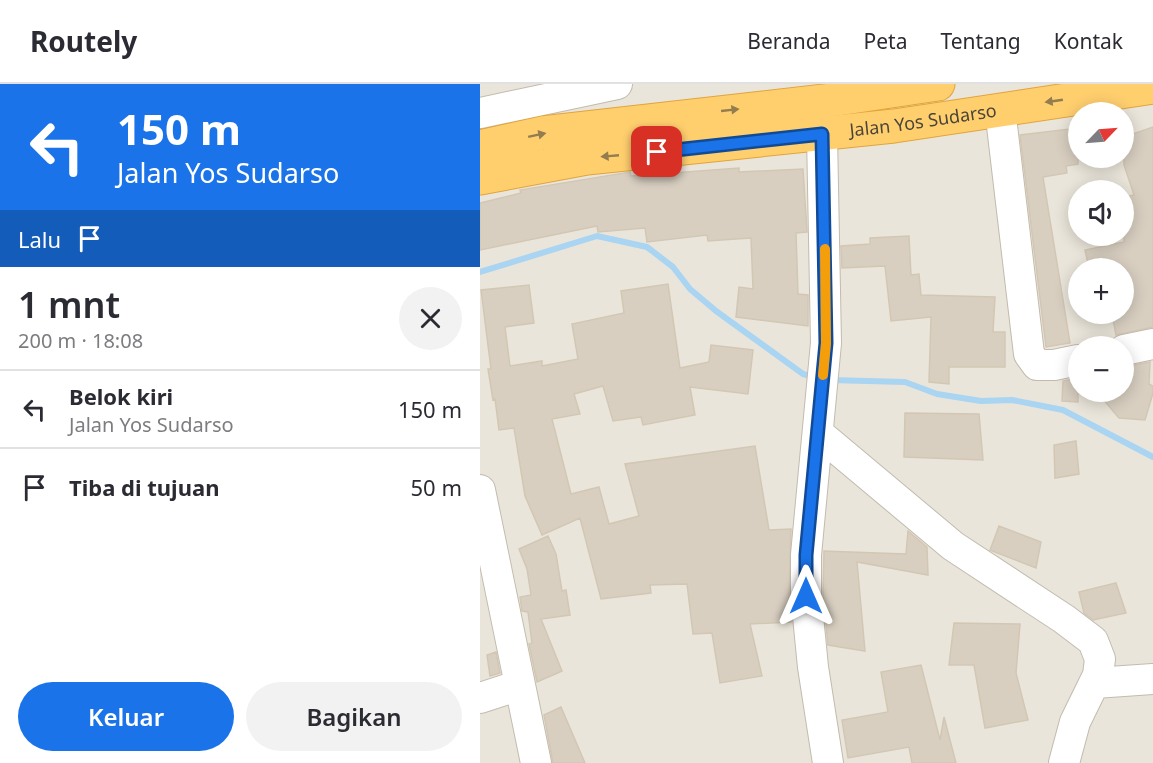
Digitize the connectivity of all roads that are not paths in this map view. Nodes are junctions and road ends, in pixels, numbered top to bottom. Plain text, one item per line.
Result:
1 (617, 84) edge
2 (627, 84) edge
3 (938, 84) edge
4 (1153, 87) edge
5 (805, 93) edge
6 (1000, 109) junction
7 (480, 113) edge
8 (634, 122) junction
9 (822, 134) junction
10 (480, 147) edge
11 (480, 178) edge
12 (1153, 344) edge
13 (1134, 348) edge
14 (1068, 362) edge
15 (818, 433) junction
16 (480, 490) edge
17 (1153, 679) edge
18 (1095, 683) junction
19 (520, 685) junction
20 (480, 698) edge
21 (536, 763) edge
22 (828, 763) edge
23 (1064, 763) edge

1 - 7 street
2 - 8 street
3 - 5 highway, Jalan Yos Sudarso
4 -> 6 highway, Jalan Yos Sudarso
8 -> 5 highway, Jalan Yos Sudarso
6 - 9 highway, Jalan Yos Sudarso
6 - 14 street
10 -> 8 highway, Jalan Yos Sudarso
9 -> 11 highway, Jalan Yos Sudarso
9 - 15 street
12 - 13 street
15 - 18 street
15 - 22 street
16 - 19 street
17 - 18 street
18 - 23 street
19 - 20 street
19 - 21 street

